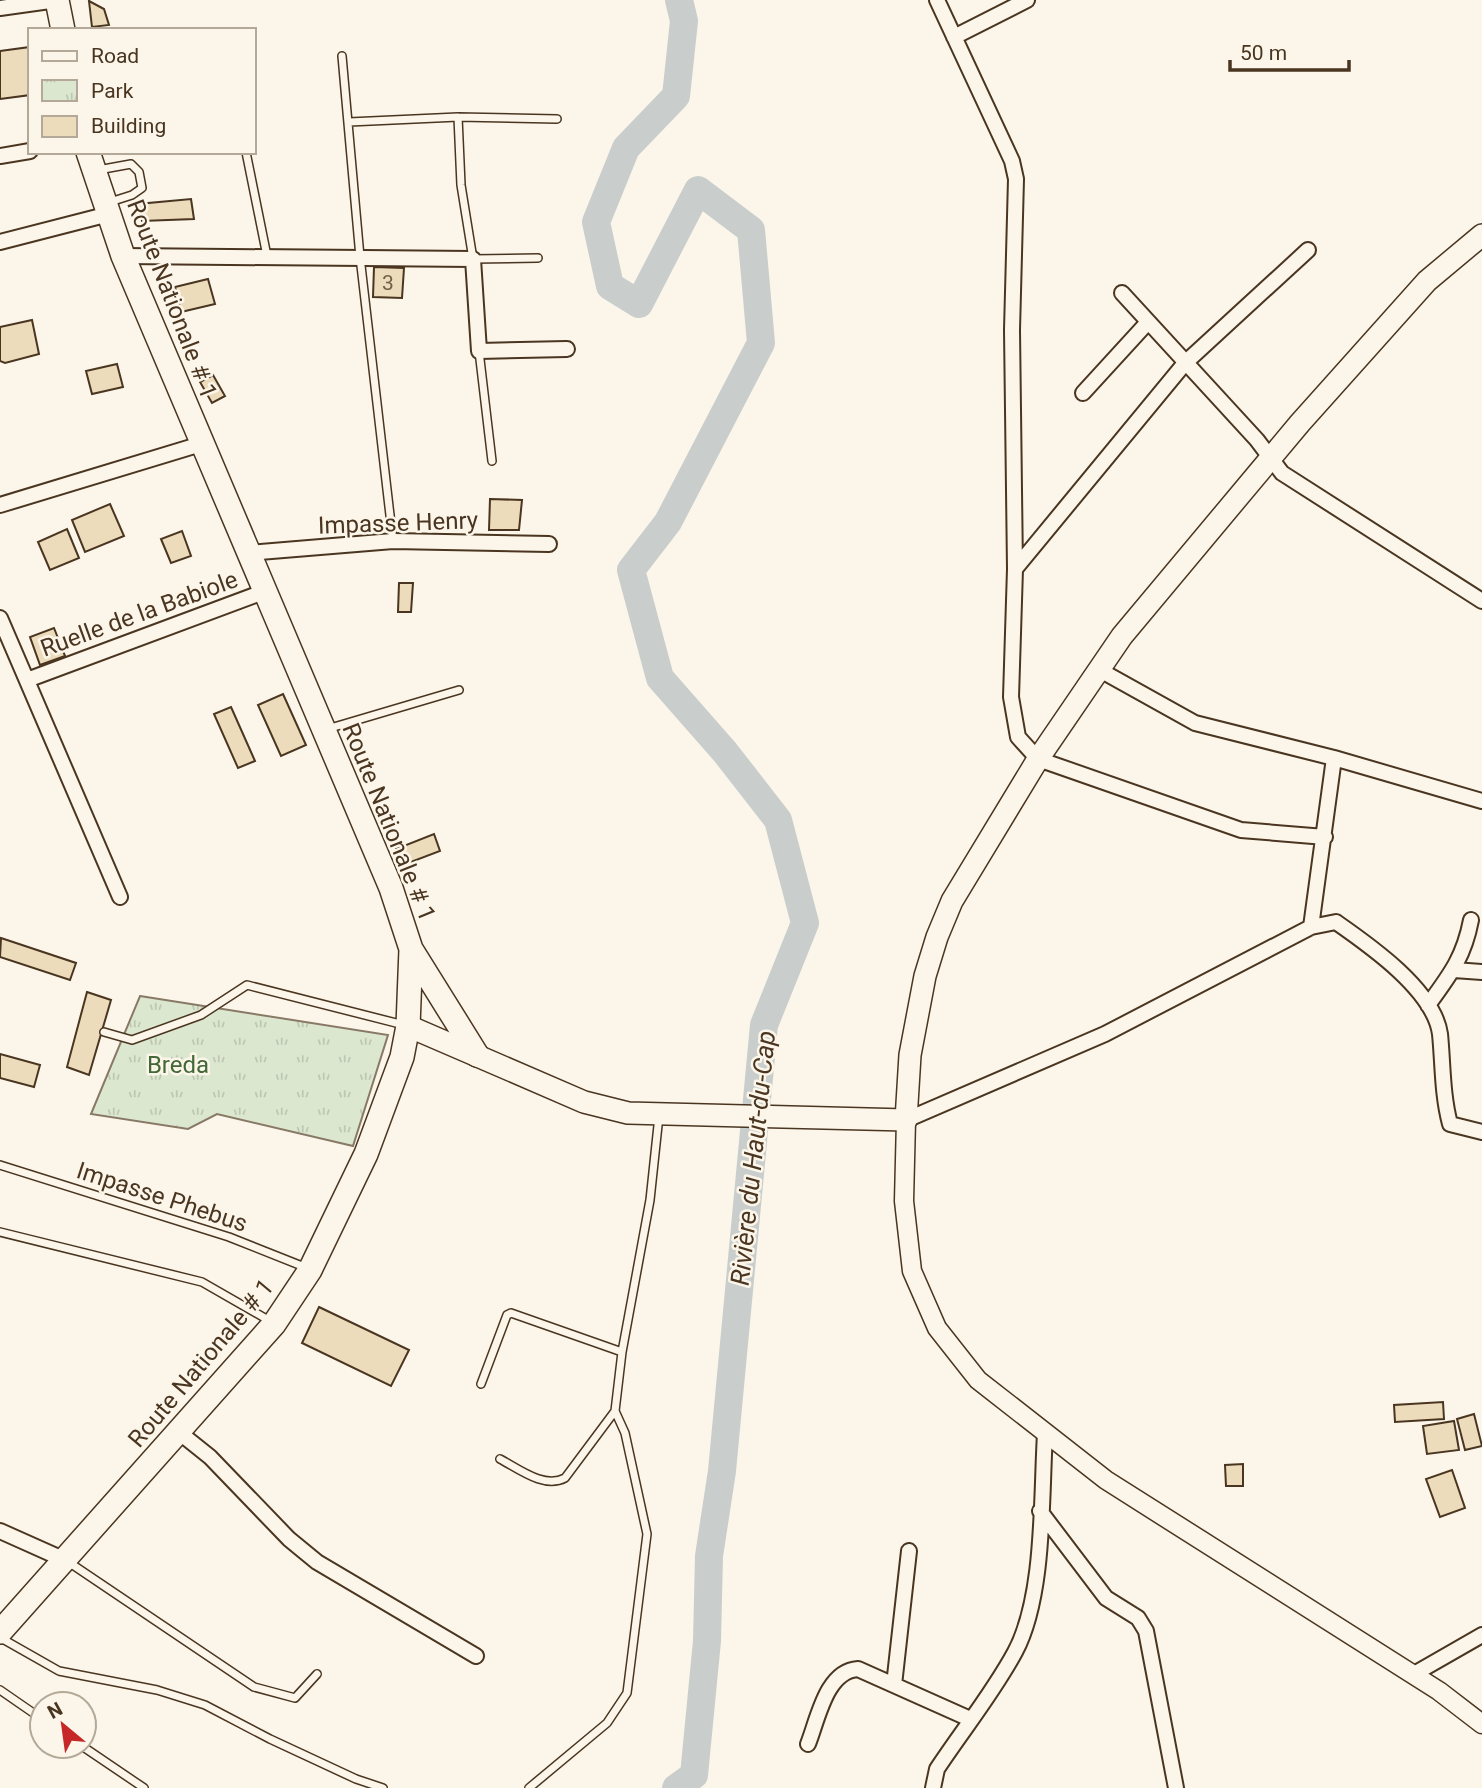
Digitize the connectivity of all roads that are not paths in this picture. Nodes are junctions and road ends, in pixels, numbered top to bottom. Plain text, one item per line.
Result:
1 (57, 0) edge
2 (937, 0) edge
3 (1027, 0) edge
4 (0, 8) edge
5 (63, 28) edge
6 (954, 37) junction
7 (342, 56) dead end
8 (458, 117) junction
9 (557, 119) dead end
10 (349, 122) junction
11 (28, 152) edge
12 (246, 154) edge
13 (0, 156) edge
14 (92, 162) edge
15 (107, 208) junction
16 (1482, 235) edge
17 (0, 242) edge
18 (1308, 250) dead end
19 (123, 256) junction
20 (267, 257) junction
21 (360, 257) junction
22 (538, 258) dead end
23 (473, 259) junction
24 (1122, 293) dead end
25 (1148, 321) junction
26 (567, 349) dead end
27 (479, 351) junction
28 (1185, 363) junction
29 (1083, 393) dead end
30 (201, 444) junction
31 (1271, 460) junction
32 (492, 461) dead end
33 (0, 505) edge
34 (393, 541) junction
35 (549, 544) dead end
36 (249, 553) junction
37 (1015, 569) junction
38 (266, 591) junction
39 (1482, 601) edge
40 (0, 618) edge
41 (1098, 669) junction
42 (27, 680) junction
43 (459, 690) dead end
44 (323, 730) junction
45 (1334, 758) junction
46 (1038, 759) junction
47 (1482, 802) edge
48 (1325, 837) junction
49 (120, 897) dead end
50 (1471, 920) dead end
51 (1311, 928) junction
52 (411, 949) junction
53 (1454, 970) junction
54 (1482, 972) edge
55 (1428, 1005) junction
56 (408, 1026) junction
57 (104, 1032) dead end
58 (477, 1055) junction
59 (659, 1113) junction
60 (906, 1120) junction
61 (1482, 1132) edge
62 (0, 1165) edge
63 (0, 1232) edge
64 (310, 1270) junction
65 (274, 1324) junction
66 (622, 1352) junction
67 (481, 1384) dead end
68 (615, 1411) junction
69 (180, 1433) junction
70 (1045, 1434) junction
71 (500, 1459) dead end
72 (1040, 1511) junction
73 (0, 1531) edge
74 (909, 1551) dead end
75 (65, 1560) junction
76 (0, 1632) edge
77 (1482, 1635) edge
78 (0, 1638) edge
79 (476, 1656) dead end
80 (317, 1674) dead end
81 (1413, 1674) junction
82 (894, 1685) junction
83 (0, 1690) edge
84 (28, 1709) edge
85 (970, 1719) junction
86 (1482, 1724) edge
87 (808, 1744) dead end
88 (98, 1757) edge
89 (144, 1788) edge
90 (383, 1788) edge
91 (529, 1788) edge
92 (933, 1788) edge
93 (1176, 1788) edge

1 - 4 street
1 - 5 main road
2 - 6 street
3 - 6 street
6 - 37 street
7 - 10 lane
8 - 9 lane
8 - 10 lane
8 - 23 lane
10 - 21 lane
11 - 13 street
12 - 20 lane
14 - 15 main road, Route Nationale # 1
14 - 15 lane
15 - 17 street
15 - 19 main road, Route Nationale # 1
16 - 31 main road
18 - 28 street
19 - 20 street
19 - 30 main road, Route Nationale # 1
20 - 21 street
21 - 23 street
21 - 34 lane
22 - 23 lane
23 - 27 street
24 - 25 street
25 - 28 street
25 - 29 street
26 - 27 street
27 - 32 lane
28 - 31 street
28 - 37 street
30 - 33 street
30 - 36 main road, Route Nationale # 1
31 - 39 street
31 - 41 main road
34 - 35 street, Impasse Henry
34 - 36 street, Impasse Henry
36 - 38 main road, Route Nationale # 1
37 - 46 street
38 - 42 street, Ruelle de la Babiole
38 - 44 main road, Route Nationale # 1
40 - 42 street
41 - 45 street
41 - 46 main road
42 - 49 street
43 - 44 lane
44 - 52 main road, Route Nationale # 1
45 - 47 street
45 - 48 street
46 - 48 street
46 - 60 main road
48 - 51 street
50 - 53 street
51 - 55 street
51 - 60 street
52 - 56 main road, Route Nationale # 1
52 - 58 main road
53 - 54 street
53 - 55 street
55 - 61 street
56 - 57 lane
56 - 58 main road
56 - 64 main road, Route Nationale # 1
58 - 59 main road
59 - 60 main road
59 - 66 lane
60 - 70 street
62 - 64 lane, Impasse Phebus
63 - 65 lane
64 - 65 main road, Route Nationale # 1
65 - 69 main road, Route Nationale # 1
66 - 67 lane
66 - 68 lane
68 - 71 lane
68 - 91 lane
69 - 75 main road, Route Nationale # 1
69 - 79 street
70 - 72 street
70 - 81 street
72 - 85 street
72 - 93 street
73 - 75 street
74 - 82 street
75 - 76 main road, Route Nationale # 1
75 - 80 lane
77 - 81 street
78 - 90 lane
81 - 86 street
82 - 85 street
82 - 87 street
83 - 84 lane
85 - 92 street
88 - 89 lane

